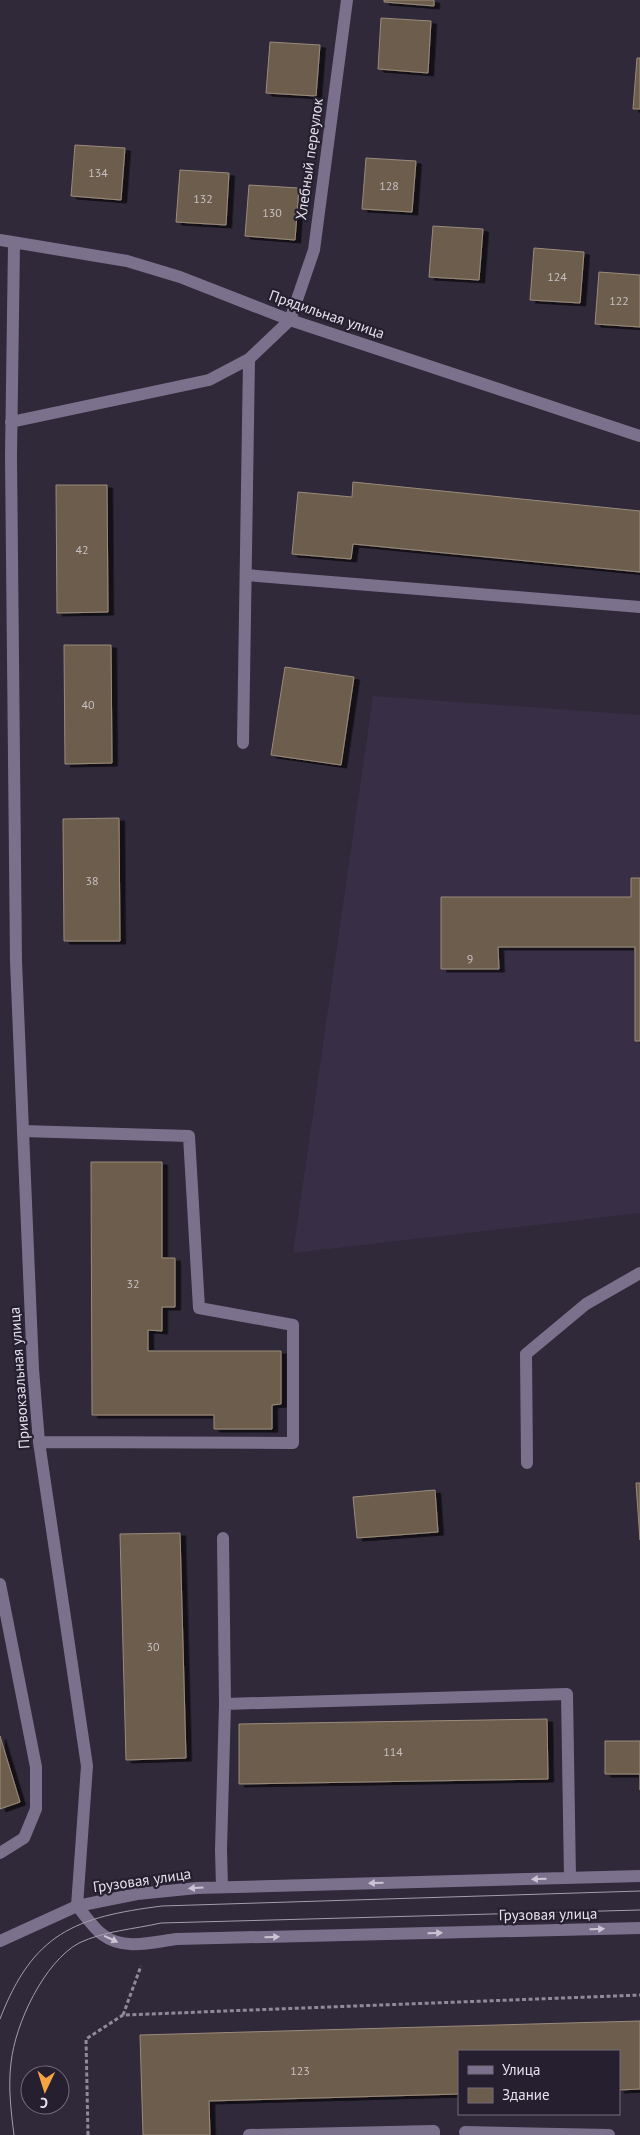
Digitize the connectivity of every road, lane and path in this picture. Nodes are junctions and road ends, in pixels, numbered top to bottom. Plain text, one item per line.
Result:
1 (347, 0) edge
2 (0, 240) edge
3 (14, 244) junction
4 (290, 320) junction
5 (249, 359) junction
6 (10, 422) junction
7 (640, 436) edge
8 (5, 456) edge
9 (246, 575) junction
10 (640, 607) edge
11 (244, 743) dead end
12 (23, 1131) junction
13 (640, 1273) edge
14 (39, 1442) junction
15 (527, 1463) dead end
16 (223, 1538) dead end
17 (0, 1584) edge
18 (225, 1704) junction
19 (0, 1853) edge
20 (640, 1876) edge
21 (570, 1878) junction
22 (222, 1887) junction
23 (77, 1906) junction
24 (640, 1928) edge
25 (0, 1941) edge
26 (640, 1995) edge
27 (465, 2132) dead end
28 (88, 2135) edge
29 (249, 2135) edge
30 (434, 2135) edge
31 (609, 2135) edge

1 - 4 street, Хлебный переулок
2 - 3 street, Прядильная улица
3 - 4 street, Прядильная улица
3 - 6 street, Привокзальная улица
4 - 5 street
4 - 7 street, Прядильная улица
5 - 6 street
5 - 9 street
6 - 8 street, Привокзальная улица
8 - 12 street, Привокзальная улица
9 - 10 street
9 - 11 street
12 - 14 street, Привокзальная улица
12 - 14 street
13 - 15 street
14 - 23 street, Привокзальная улица
16 - 18 street
17 - 19 street
18 - 21 street
18 - 22 street
20 - 21 street, Грузовая улица
21 -> 22 street, Грузовая улица
22 -> 23 street, Грузовая улица
23 -> 24 street, Грузовая улица
23 - 25 street
26 - 28 path
27 - 31 street
29 - 30 street

